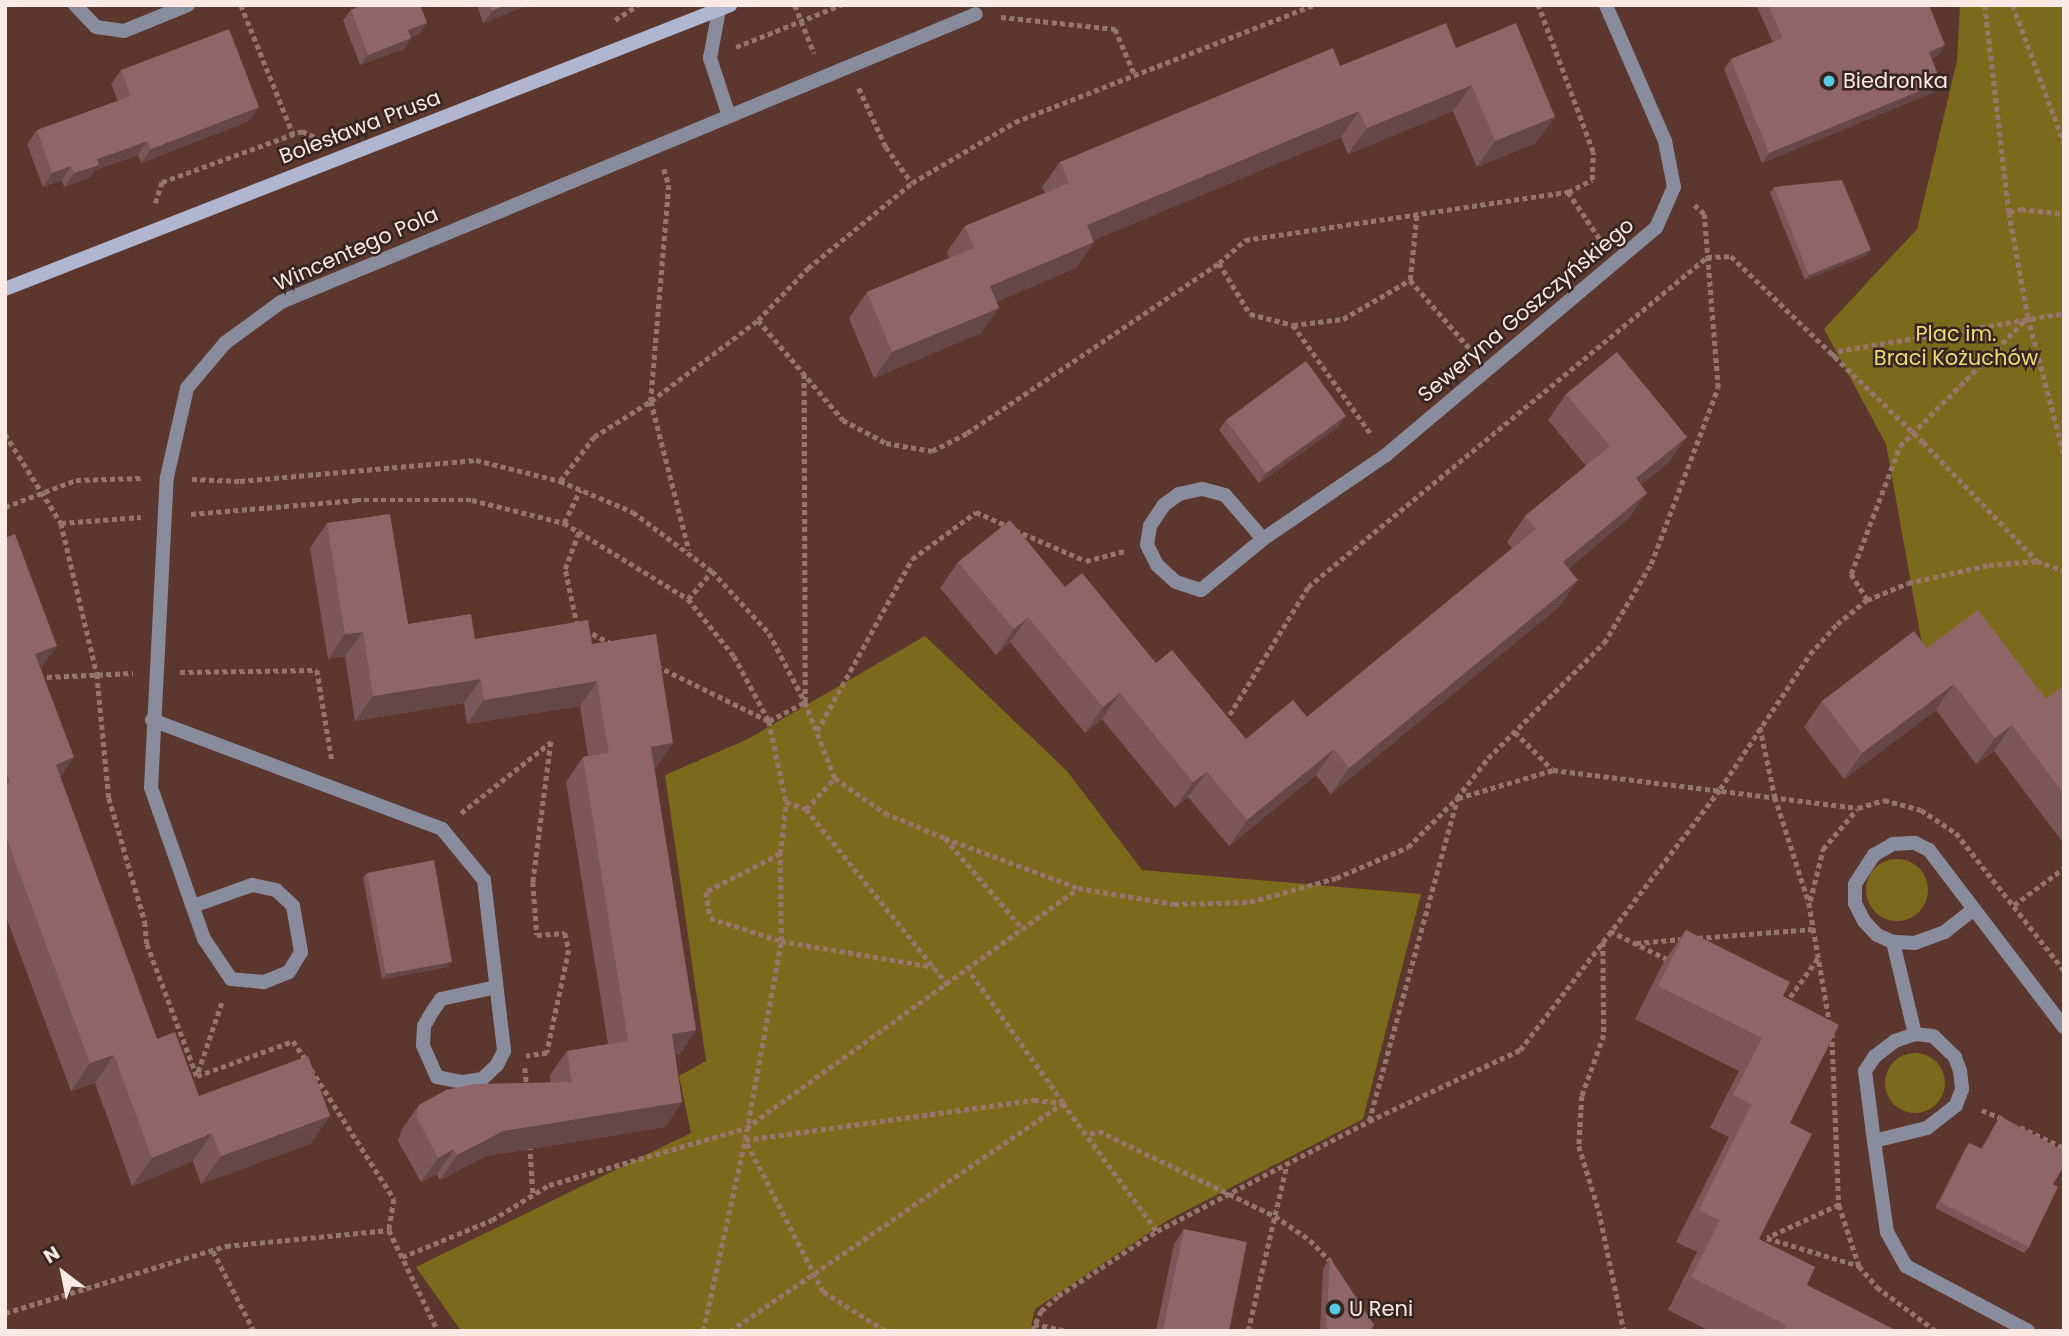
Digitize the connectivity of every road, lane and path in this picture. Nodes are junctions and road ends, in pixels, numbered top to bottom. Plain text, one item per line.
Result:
1 (75, 5) edge
2 (188, 5) edge
3 (241, 5) edge
4 (795, 5) edge
5 (1314, 5) edge
6 (1538, 5) edge
7 (1606, 5) edge
8 (1985, 5) edge
9 (2013, 5) edge
10 (724, 6) edge
11 (976, 14) joint
12 (848, 65) junction
13 (1134, 73) junction
14 (823, 75) junction
15 (728, 113) junction
16 (293, 134) dead end
17 (2064, 143) edge
18 (655, 144) junction
19 (912, 183) junction
20 (1674, 187) junction
21 (1568, 192) junction
22 (1418, 212) junction
23 (2009, 212) junction
24 (2064, 214) edge
25 (1592, 228) dead end
26 (1707, 257) junction
27 (1219, 263) junction
28 (1409, 280) junction
29 (5, 289) edge
30 (2064, 313) edge
31 (2028, 317) junction
32 (758, 320) junction
33 (1293, 325) junction
34 (1455, 332) dead end
35 (1832, 357) junction
36 (804, 374) junction
37 (651, 401) junction
38 (5, 434) edge
39 (1912, 434) junction
40 (2064, 454) edge
41 (1386, 455) junction
42 (240, 481) dead end
43 (560, 481) junction
44 (44, 490) junction
45 (580, 490) junction
46 (5, 508) edge
47 (166, 516) junction
48 (61, 523) junction
49 (564, 523) junction
50 (580, 530) junction
51 (1263, 539) junction
52 (1147, 545) junction
53 (689, 551) junction
54 (2037, 561) junction
55 (712, 571) junction
56 (2064, 571) edge
57 (688, 599) junction
58 (1867, 600) junction
59 (625, 650) edge
60 (649, 662) edge
61 (157, 672) junction
62 (97, 674) junction
63 (47, 677) edge
64 (805, 702) junction
65 (152, 720) junction
66 (769, 721) junction
67 (1760, 726) junction
68 (1222, 728) edge
69 (817, 731) junction
70 (1515, 732) junction
71 (1553, 770) junction
72 (835, 778) junction
73 (323, 785) junction
74 (1720, 789) junction
75 (1775, 797) junction
76 (1457, 798) junction
77 (786, 802) junction
78 (1858, 808) dead end
79 (806, 809) junction
80 (442, 829) junction
81 (945, 838) junction
82 (780, 854) junction
83 (2064, 869) edge
84 (1078, 888) junction
85 (1809, 903) junction
86 (193, 906) junction
87 (2014, 906) dead end
88 (1975, 909) junction
89 (1023, 929) junction
90 (1813, 929) junction
91 (1610, 931) junction
92 (780, 940) junction
93 (1603, 941) junction
94 (1893, 942) junction
95 (1636, 943) junction
96 (1818, 958) junction
97 (934, 967) junction
98 (1684, 967) edge
99 (968, 971) junction
100 (231, 978) junction
101 (948, 985) junction
102 (496, 987) junction
103 (1779, 1014) edge
104 (2064, 1027) edge
105 (1822, 1034) edge
106 (1915, 1034) junction
107 (1833, 1038) junction
108 (197, 1076) junction
109 (527, 1096) edge
110 (1958, 1099) junction
111 (1063, 1103) junction
112 (1369, 1121) junction
113 (2005, 1121) edge
114 (2017, 1126) edge
115 (746, 1128) junction
116 (1090, 1134) junction
117 (530, 1138) edge
118 (745, 1140) junction
119 (1874, 1141) junction
120 (2064, 1148) edge
121 (1287, 1163) junction
122 (1228, 1192) junction
123 (533, 1193) junction
124 (1839, 1205) junction
125 (1275, 1216) junction
126 (389, 1230) junction
127 (1157, 1231) junction
128 (213, 1251) junction
129 (402, 1257) junction
130 (1334, 1265) edge
131 (1859, 1266) junction
132 (816, 1272) junction
133 (5, 1313) edge
134 (1034, 1324) junction
135 (1926, 1328) edge
136 (254, 1331) edge
137 (438, 1331) edge
138 (703, 1331) edge
139 (730, 1331) edge
140 (885, 1331) edge
141 (1032, 1331) edge
142 (1068, 1331) edge
143 (1248, 1331) edge
144 (1624, 1331) edge
145 (1936, 1331) edge
146 (2028, 1331) edge

1 - 2 street
3 - 16 path
4 - 14 path
5 - 13 path
6 - 21 path
7 - 20 street
8 - 23 path
9 - 17 path
10 - 15 street
10 - 29 street, Bolesława Prusa
11 - 12 street, Wincentego Pola
11 - 13 path
12 - 14 street, Wincentego Pola
12 - 19 path
13 - 19 path
14 - 15 street, Wincentego Pola
15 - 18 street, Wincentego Pola
18 - 37 path
18 - 47 street, Wincentego Pola
19 - 32 path
20 - 26 path
20 - 41 street, Seweryna Goszczyńskiego
21 - 22 path
21 - 25 path
22 - 27 path
22 - 28 path
23 - 24 path
23 - 31 path
26 - 35 path
26 - 68 path
26 - 70 path
27 - 33 path
27 - 36 path
28 - 33 path
28 - 34 path
30 - 31 path
31 - 35 path
31 - 39 path
31 - 40 path
32 - 36 path
32 - 37 path
33 - 41 path
35 - 39 path
36 - 64 path
37 - 43 path
37 - 53 path
38 - 44 path
39 - 54 path
39 - 58 path
41 - 51 street, Seweryna Goszczyńskiego
42 - 43 path
43 - 45 path
44 - 46 path
44 - 48 path
45 - 49 path
45 - 53 path
47 - 48 path
47 - 49 path
47 - 61 street, Wincentego Pola
48 - 62 path
49 - 50 path
50 - 57 path
50 - 59 path
51 - 52 street, Seweryna Goszczyńskiego
51 - 52 street
52 - 69 path
53 - 55 path
54 - 56 path
54 - 58 path
55 - 57 path
55 - 64 path
57 - 66 path
58 - 67 path
60 - 66 path
61 - 62 path
61 - 65 street, Wincentego Pola
61 - 73 path
62 - 63 path
62 - 108 path
64 - 66 path
64 - 69 path
65 - 73 street
65 - 86 street, Wincentego Pola
66 - 77 path
67 - 74 path
67 - 75 path
69 - 72 path
70 - 71 path
70 - 76 path
71 - 74 path
71 - 76 path
72 - 79 path
72 - 81 path
73 - 80 street
74 - 75 path
74 - 91 path
75 - 85 path
76 - 84 path
76 - 112 path
77 - 79 path
77 - 82 path
78 - 85 path
79 - 97 path
80 - 102 street
80 - 109 path
81 - 84 path
81 - 89 path
82 - 92 path
82 - 92 path
83 - 87 path
84 - 89 path
85 - 90 path
86 - 100 street, Wincentego Pola
86 - 100 street
88 - 94 street
88 - 94 street
88 - 104 street
89 - 99 path
90 - 95 path
90 - 96 path
91 - 93 path
91 - 95 path
92 - 97 path
92 - 115 path
93 - 112 path
93 - 144 path
94 - 106 street
95 - 98 path
96 - 103 path
96 - 107 path
97 - 101 path
99 - 101 path
99 - 111 path
100 - 108 path
101 - 115 path
102 - 102 street
105 - 107 path
106 - 110 street
106 - 119 street
107 - 124 path
108 - 126 path
110 - 113 path
110 - 119 street
111 - 116 path
111 - 118 path
111 - 132 path
112 - 121 path
114 - 120 path
115 - 118 path
115 - 123 path
116 - 122 path
116 - 127 path
117 - 123 path
118 - 132 path
118 - 138 path
119 - 146 street
121 - 122 path
121 - 125 path
122 - 125 path
122 - 127 path
123 - 129 path
124 - 131 path
124 - 131 path
125 - 130 path
125 - 143 path
126 - 128 path
126 - 129 path
127 - 134 path
128 - 133 path
128 - 136 path
129 - 137 path
131 - 135 path
132 - 139 path
132 - 140 path
134 - 141 path
134 - 142 path
135 - 145 path

